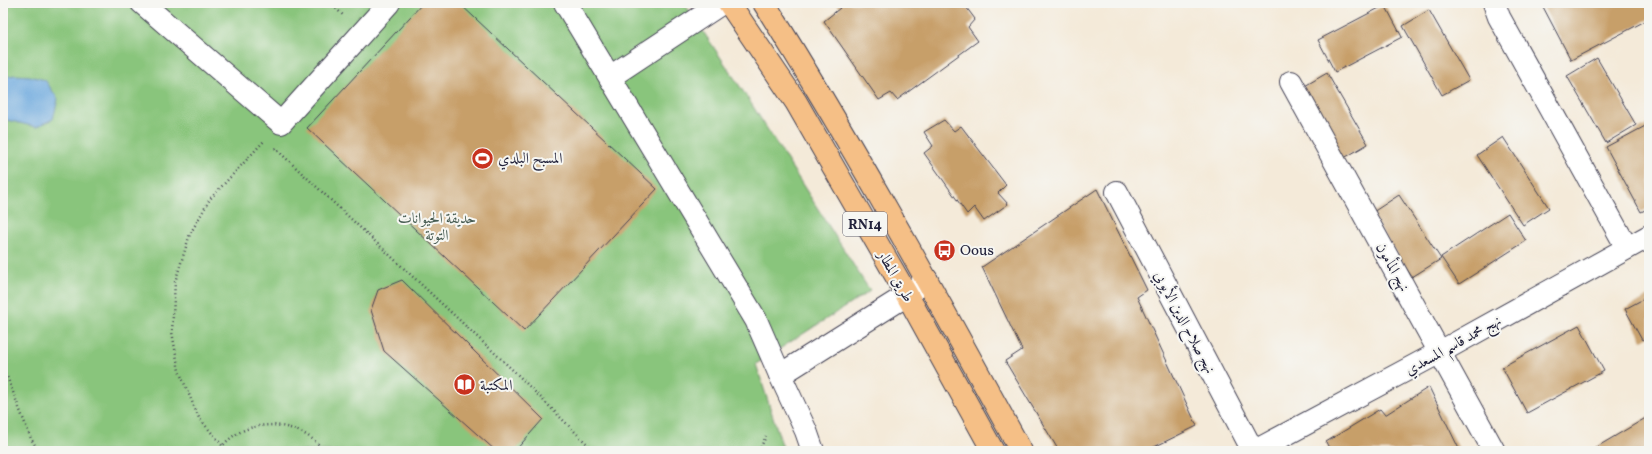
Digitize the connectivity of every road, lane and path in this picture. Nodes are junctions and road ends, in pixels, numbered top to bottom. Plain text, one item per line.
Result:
1 (142, 3) edge
2 (389, 3) edge
3 (565, 3) edge
4 (722, 3) edge
5 (730, 3) edge
6 (764, 3) edge
7 (1494, 3) edge
8 (610, 77) junction
9 (1291, 82) dead end
10 (281, 123) junction
11 (266, 139) junction
12 (1117, 192) dead end
13 (1649, 236) edge
14 (1627, 248) junction
15 (927, 280) junction
16 (907, 295) junction
17 (1440, 352) junction
18 (3, 366) edge
19 (780, 375) junction
20 (766, 436) dead end
21 (222, 445) junction
22 (39, 451) edge
23 (219, 451) edge
24 (324, 451) edge
25 (594, 451) edge
26 (759, 451) edge
27 (813, 451) edge
28 (993, 451) edge
29 (1021, 451) edge
30 (1254, 451) edge
31 (1494, 451) edge

1 - 10 street
2 - 10 street
3 - 8 street
4 - 8 street
5 - 16 main road, طريق المطار / RN14
6 - 15 main road, طريق المطار / RN14
7 - 14 street
8 - 19 street
9 - 17 street, نهج المأمون
10 - 11 path
11 - 21 path
11 - 25 path
12 - 30 street, نهج صلاح الدين الأيوبي
13 - 14 street, نهج محمد قاسم المسعدي
14 - 17 street, نهج محمد قاسم المسعدي
15 - 16 street
15 - 29 main road, طريق المطار / RN14
16 - 19 street
16 - 28 main road, طريق المطار / RN14
17 - 30 street, نهج محمد قاسم المسعدي
17 - 31 street, نهج المأمون
18 - 22 path
19 - 27 street
20 - 26 path
21 - 23 path
21 - 24 path

